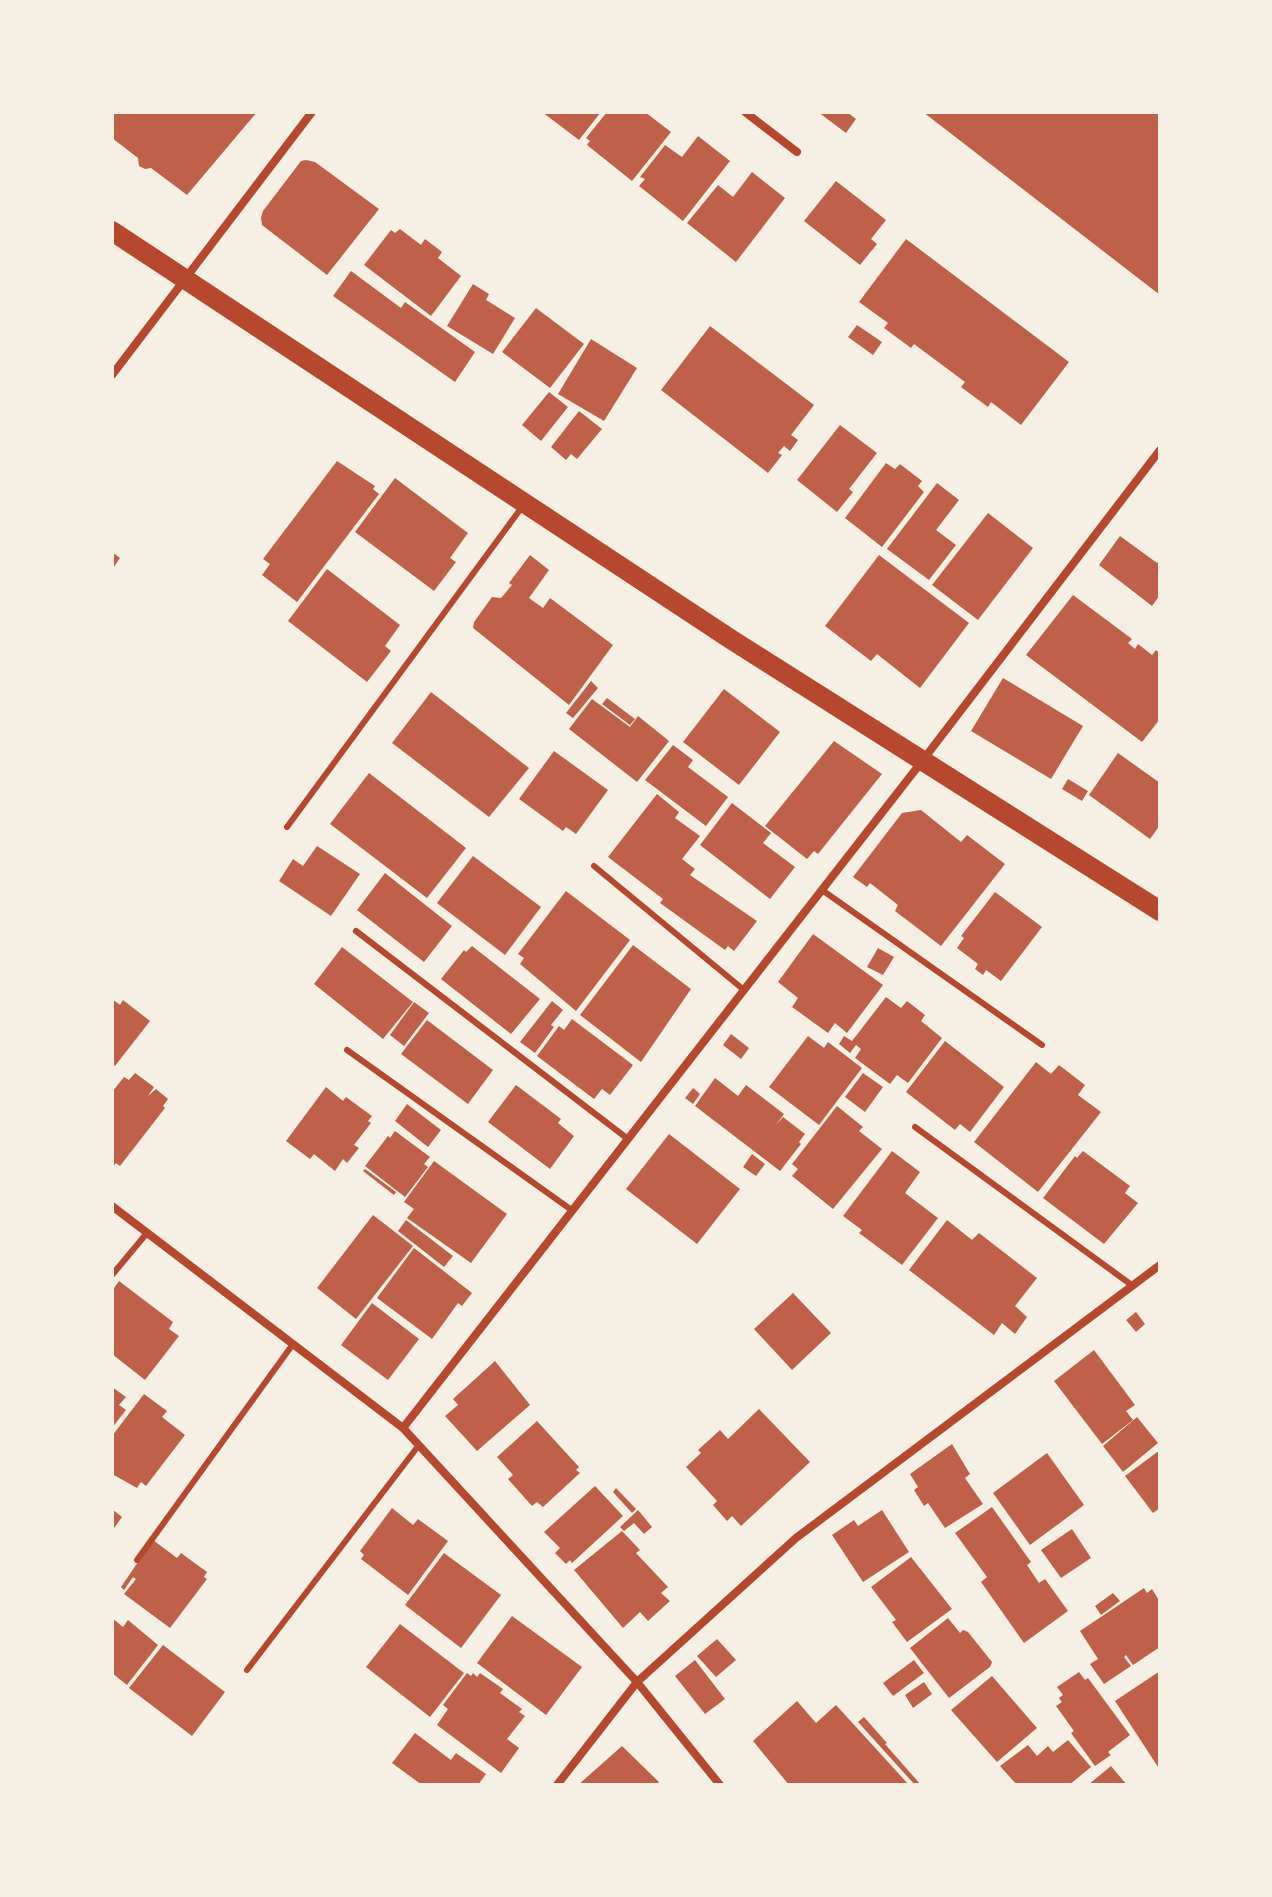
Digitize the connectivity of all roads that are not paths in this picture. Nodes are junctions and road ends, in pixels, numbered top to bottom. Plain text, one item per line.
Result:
1 (312, 112) edge
2 (745, 112) edge
3 (797, 152) dead end
4 (112, 231) edge
5 (186, 277) junction
6 (112, 375) edge
7 (1160, 450) edge
8 (524, 504) junction
9 (923, 760) junction
10 (287, 827) dead end
11 (594, 866) dead end
12 (822, 890) junction
13 (1160, 911) edge
14 (356, 931) dead end
15 (744, 990) junction
16 (1042, 1045) dead end
17 (347, 1050) dead end
18 (915, 1127) dead end
19 (628, 1139) junction
20 (112, 1206) edge
21 (573, 1211) junction
22 (147, 1233) junction
23 (1160, 1265) edge
24 (112, 1275) edge
25 (1133, 1286) junction
26 (293, 1344) junction
27 (403, 1428) junction
28 (419, 1445) junction
29 (137, 1560) dead end
30 (247, 1670) dead end
31 (637, 1682) junction
32 (557, 1785) edge
33 (720, 1785) edge

1 - 5 street
2 - 3 street
4 - 5 main road
5 - 6 street
5 - 8 main road
7 - 9 street
8 - 9 main road
8 - 10 lane
9 - 12 street
9 - 13 main road
11 - 15 lane
12 - 15 street
12 - 16 lane
14 - 19 lane
15 - 19 street
17 - 21 lane
18 - 25 lane
19 - 21 street
20 - 22 street
21 - 27 street
22 - 24 lane
22 - 26 street
23 - 25 street
25 - 31 street
26 - 27 street
26 - 29 lane
27 - 28 street
28 - 30 lane
28 - 31 street
31 - 32 street
31 - 33 street

